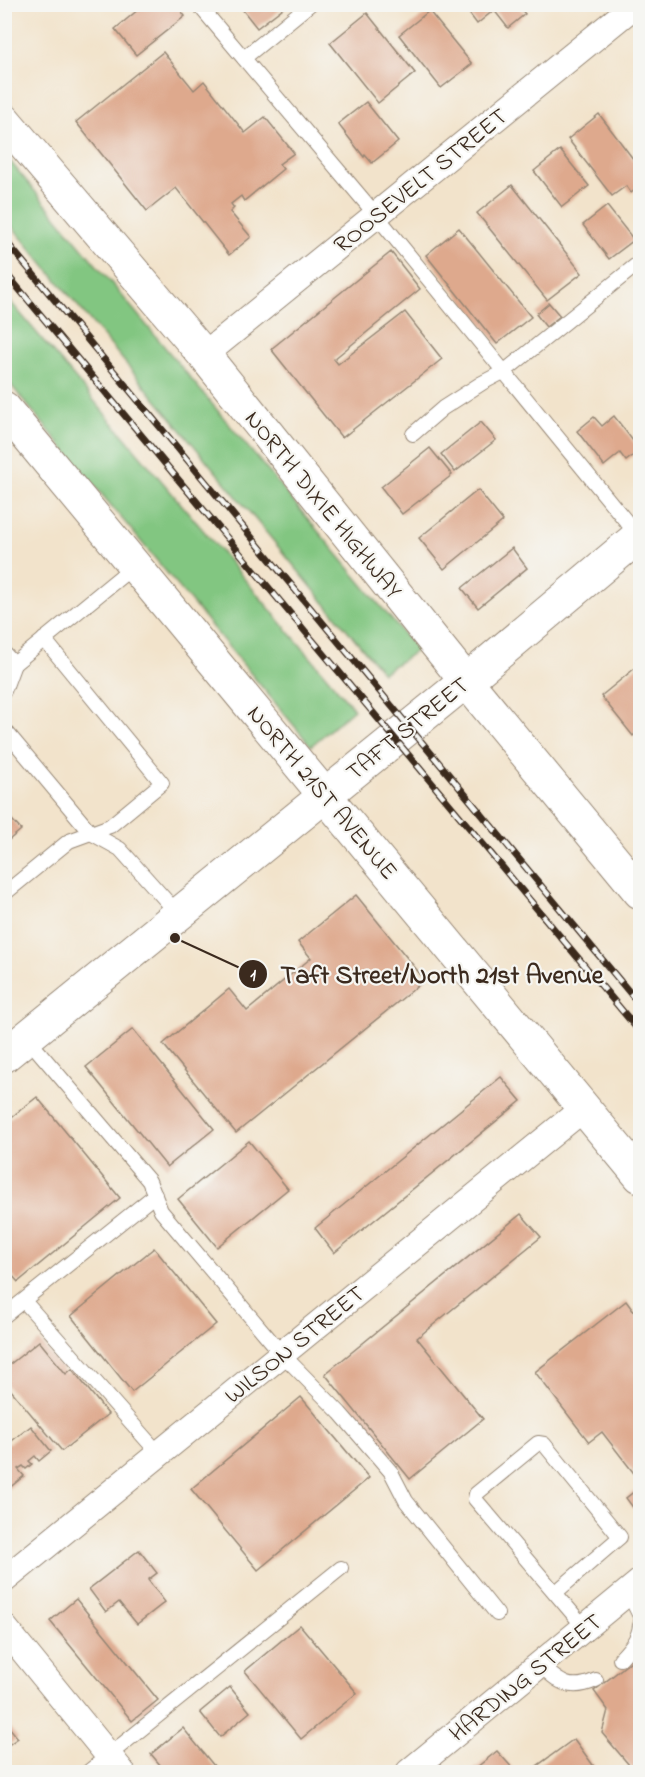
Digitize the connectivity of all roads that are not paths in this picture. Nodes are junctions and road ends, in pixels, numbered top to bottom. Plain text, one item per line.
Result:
1 (198, 4) edge
2 (310, 4) edge
3 (636, 4) edge
4 (244, 58) junction
5 (4, 120) edge
6 (376, 215) junction
7 (640, 262) edge
8 (204, 355) junction
9 (505, 371) junction
10 (4, 408) edge
11 (414, 434) dead end
12 (640, 537) edge
13 (135, 565) junction
14 (44, 639) junction
15 (4, 653) edge
16 (14, 664) junction
17 (466, 681) junction
18 (4, 691) edge
19 (4, 729) edge
20 (325, 795) junction
21 (91, 832) junction
22 (640, 892) edge
23 (4, 894) edge
24 (179, 915) junction
25 (16, 1047) edge
26 (584, 1108) junction
27 (640, 1176) edge
28 (155, 1195) junction
29 (24, 1301) junction
30 (4, 1316) edge
31 (282, 1354) junction
32 (159, 1454) junction
33 (341, 1568) dead end
34 (4, 1580) edge
35 (634, 1587) edge
36 (555, 1593) junction
37 (497, 1614) dead end
38 (640, 1617) edge
39 (640, 1625) edge
40 (4, 1627) edge
41 (585, 1628) junction
42 (620, 1659) dead end
43 (540, 1665) junction
44 (596, 1680) dead end
45 (115, 1764) edge
46 (88, 1773) edge
47 (409, 1773) edge

1 - 4 lane
2 - 4 lane
3 - 6 street, ROOSEVELT STREET
4 - 6 lane
5 - 8 main road, NORTH DIXIE HIGHWAY
6 - 8 street, ROOSEVELT STREET
6 - 9 lane
7 - 9 lane
8 - 17 main road, NORTH DIXIE HIGHWAY
9 - 11 lane
9 - 12 lane
10 - 13 main road, NORTH 21ST AVENUE
12 - 17 main road, TAFT STREET
13 - 14 lane
13 - 20 main road, NORTH 21ST AVENUE
14 - 16 lane
14 - 21 lane
15 - 16 lane
16 - 18 lane
17 - 20 main road, TAFT STREET
17 - 22 main road, NORTH DIXIE HIGHWAY
19 - 21 lane
20 - 24 main road, TAFT STREET
20 - 26 main road, NORTH 21ST AVENUE
21 - 23 lane
21 - 24 lane
24 - 25 main road, TAFT STREET
25 - 28 lane
26 - 27 main road, NORTH 21ST AVENUE
26 - 31 street, WILSON STREET
28 - 29 lane
28 - 31 lane
29 - 30 lane
29 - 32 lane
31 - 32 street, WILSON STREET
31 - 37 lane
32 - 34 street, WILSON STREET
33 - 45 lane
35 - 38 lane
35 - 41 street, HARDING STREET
36 - 36 lane
36 - 41 lane
39 - 42 lane
40 - 45 street
41 - 43 street, HARDING STREET
43 - 44 lane
43 - 47 street, HARDING STREET
45 - 46 lane

